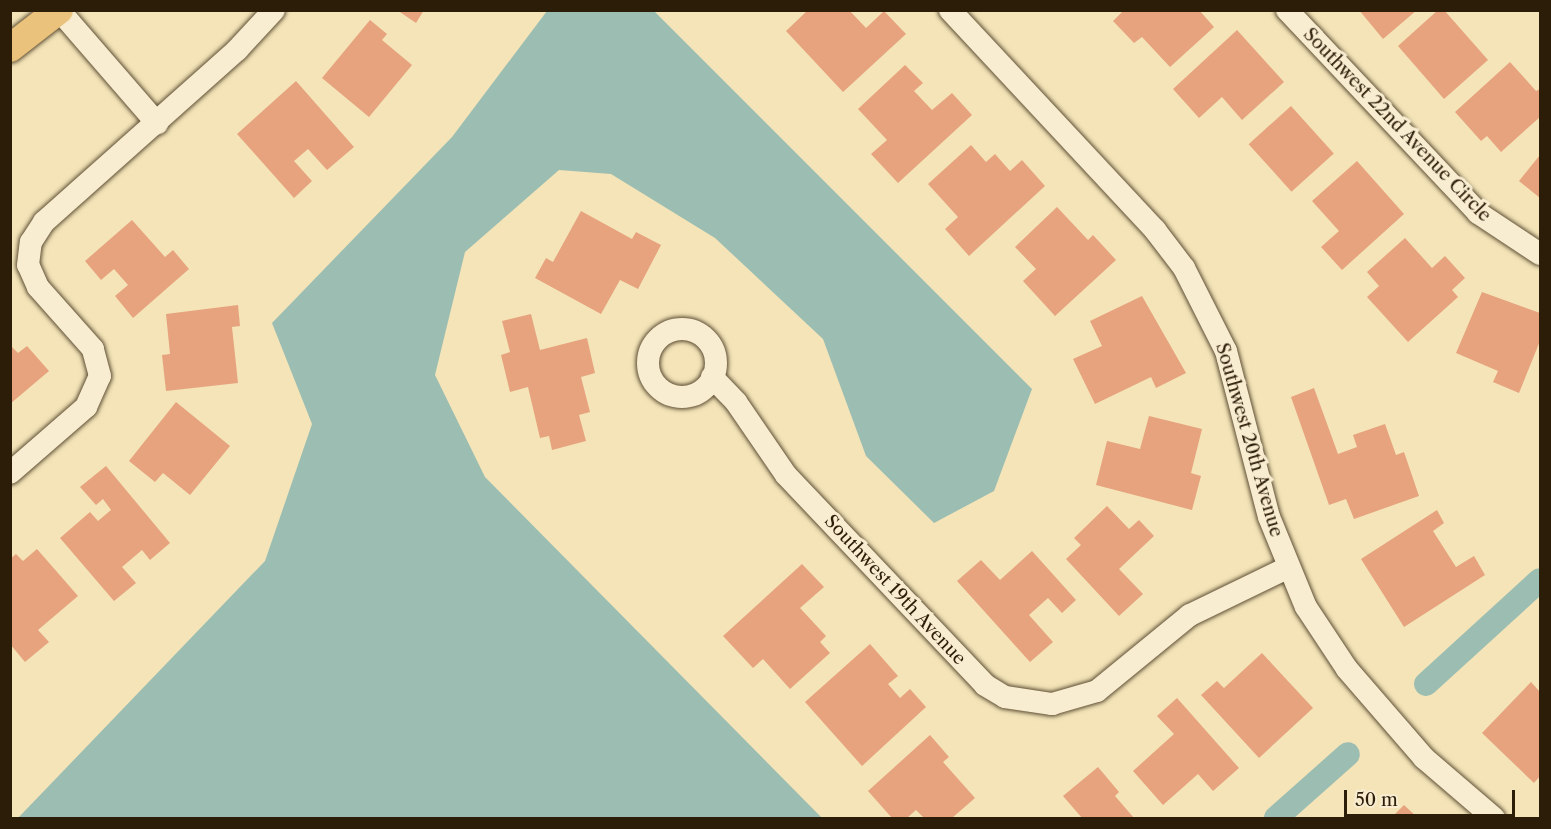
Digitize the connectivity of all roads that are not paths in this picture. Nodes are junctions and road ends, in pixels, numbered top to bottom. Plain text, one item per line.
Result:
1 (59, 10) edge
2 (274, 10) edge
3 (950, 10) edge
4 (1287, 10) edge
5 (10, 48) edge
6 (157, 123) junction
7 (1540, 254) edge
8 (712, 377) dead end
9 (10, 473) edge
10 (1287, 568) junction
11 (1494, 819) edge

1 - 5 main road
1 - 6 street
2 - 6 street
3 - 10 street, Southwest 20th Avenue
4 - 7 street, Southwest 22nd Avenue Circle
6 - 9 street
8 - 10 street, Southwest 19th Avenue
10 - 11 street, Southwest 20th Avenue

